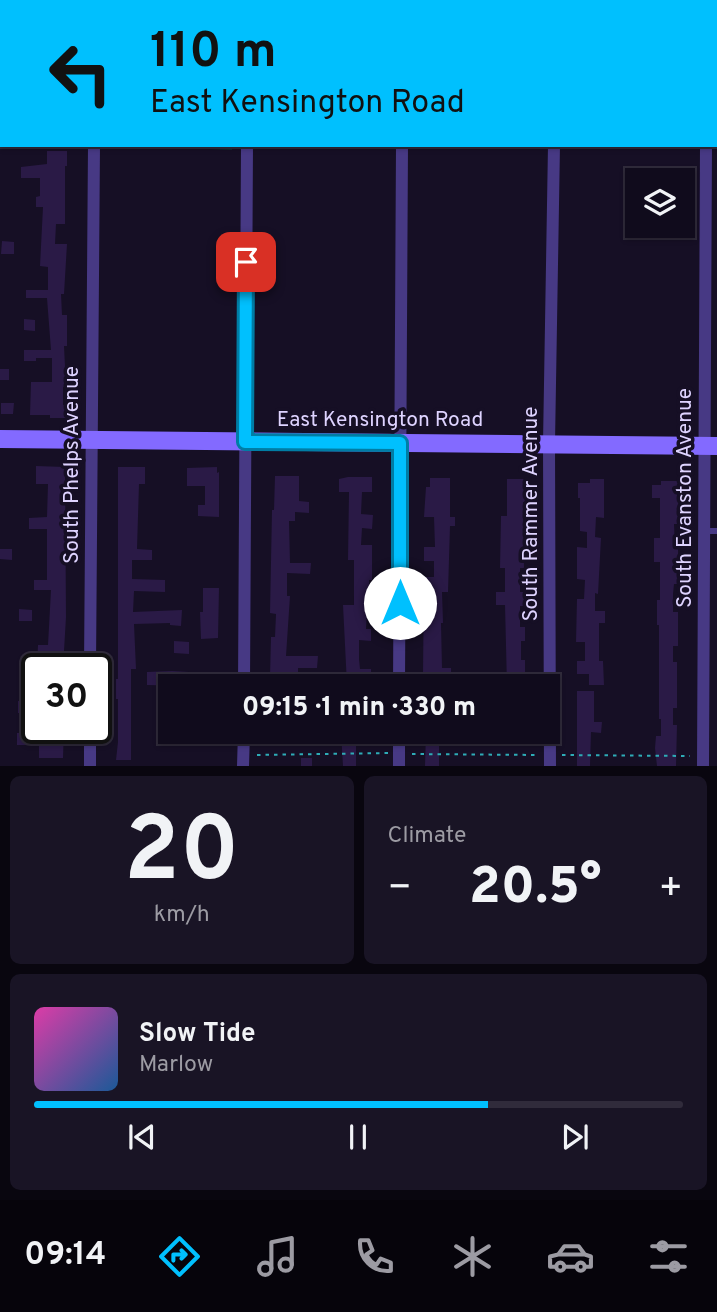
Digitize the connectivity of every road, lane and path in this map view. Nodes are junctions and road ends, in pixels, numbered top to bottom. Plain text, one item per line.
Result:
1 (94, 147) edge
2 (247, 147) edge
3 (401, 147) edge
4 (554, 147) edge
5 (706, 147) edge
6 (0, 439) edge
7 (91, 440) junction
8 (245, 442) junction
9 (400, 443) junction
10 (550, 443) junction
11 (711, 445) edge
12 (710, 531) edge
13 (90, 653) edge
14 (244, 674) edge
15 (399, 674) edge
16 (90, 744) edge
17 (244, 744) edge
18 (257, 755) dead end
19 (690, 756) dead end
20 (399, 760) edge
21 (550, 761) edge
22 (90, 766) edge
23 (243, 766) edge
24 (703, 766) edge

1 - 7 street, South Phelps Avenue
2 - 8 street
3 - 9 street
4 - 10 street, South Rammer Avenue
5 - 11 street, South Evanston Avenue
6 - 7 main road, East Kensington Road
7 - 8 main road, East Kensington Road
7 - 13 street, South Phelps Avenue
8 - 9 main road, East Kensington Road
8 - 14 street
9 - 10 main road, East Kensington Road
9 - 15 street
10 - 11 main road, East Kensington Road
10 - 21 street, South Rammer Avenue
11 - 12 street, South Evanston Avenue
12 - 24 street, South Evanston Avenue
16 - 22 street
17 - 23 street
18 - 20 path
19 - 21 path
20 - 21 path

